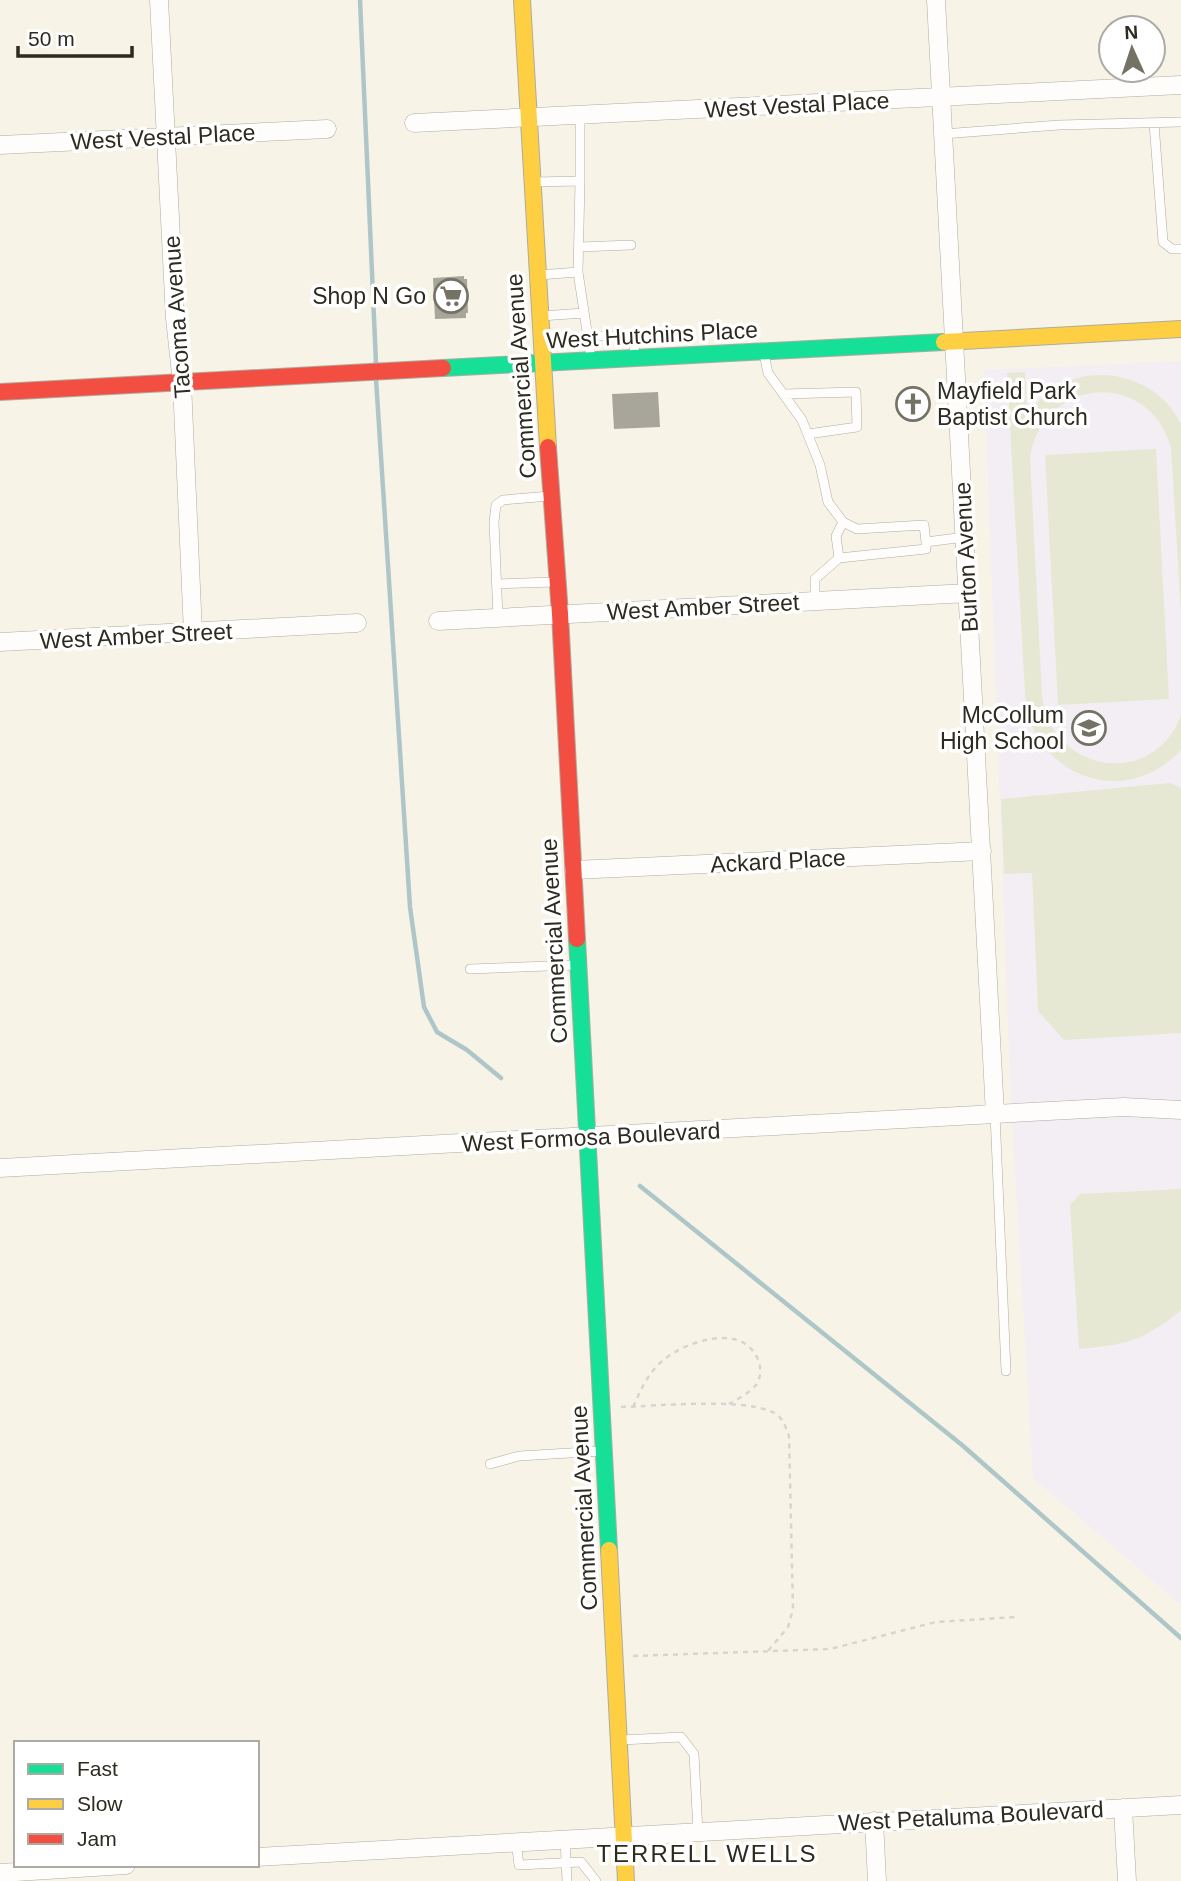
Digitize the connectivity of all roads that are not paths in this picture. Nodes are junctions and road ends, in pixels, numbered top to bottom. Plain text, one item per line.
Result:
1 (159, 0) edge
2 (523, 0) edge
3 (936, 0) edge
4 (1181, 85) edge
5 (942, 98) junction
6 (580, 115) junction
7 (529, 117) junction
8 (1181, 122) edge
9 (414, 123) dead end
10 (1154, 123) junction
11 (327, 129) dead end
12 (943, 134) junction
13 (165, 136) junction
14 (0, 145) edge
15 (580, 180) junction
16 (533, 183) junction
17 (631, 245) dead end
18 (579, 247) junction
19 (1181, 249) edge
20 (578, 272) junction
21 (537, 275) junction
22 (584, 313) junction
23 (540, 316) junction
24 (1181, 329) edge
25 (588, 336) junction
26 (955, 342) junction
27 (764, 352) junction
28 (635, 359) junction
29 (591, 361) junction
30 (542, 364) junction
31 (182, 383) junction
32 (0, 392) edge
33 (784, 394) junction
34 (808, 434) junction
35 (552, 496) junction
36 (843, 522) junction
37 (965, 537) junction
38 (926, 542) junction
39 (839, 558) junction
40 (558, 582) junction
41 (497, 584) junction
42 (968, 593) junction
43 (815, 601) junction
44 (560, 614) junction
45 (498, 618) junction
46 (438, 621) dead end
47 (357, 623) dead end
48 (193, 634) junction
49 (0, 642) edge
50 (982, 851) junction
51 (574, 870) junction
52 (578, 965) junction
53 (470, 969) dead end
54 (1181, 1111) edge
55 (995, 1114) junction
56 (586, 1137) junction
57 (0, 1168) edge
58 (1006, 1371) dead end
59 (604, 1451) junction
60 (490, 1464) dead end
61 (619, 1740) junction
62 (1181, 1805) edge
63 (1123, 1808) junction
64 (874, 1821) junction
65 (698, 1832) junction
66 (623, 1835) junction
67 (565, 1839) junction
68 (516, 1841) junction
69 (259, 1857) edge
70 (566, 1863) junction
71 (94, 1867) edge
72 (0, 1873) edge
73 (593, 1880) edge
74 (567, 1881) edge
75 (626, 1881) edge
76 (877, 1881) edge
77 (1126, 1881) edge

1 - 13 street, Tacoma Avenue
2 - 7 street, Commercial Avenue
3 - 5 street, Burton Avenue
4 - 5 street, West Vestal Place
5 - 6 street, West Vestal Place
5 - 12 street, Burton Avenue
6 - 7 street, West Vestal Place
6 - 15 lane
7 - 9 street, West Vestal Place
7 - 16 street, Commercial Avenue
8 - 10 lane
10 - 12 lane
10 - 19 lane
11 - 13 street, West Vestal Place
12 - 26 street, Burton Avenue
13 - 14 street, West Vestal Place
13 - 31 street, Tacoma Avenue
15 - 16 lane
15 - 18 lane
16 - 21 street, Commercial Avenue
17 - 18 lane
18 - 20 lane
20 - 21 lane
20 - 22 lane
21 - 23 street, Commercial Avenue
22 - 23 lane
22 - 25 lane
23 - 30 street, Commercial Avenue
24 - 26 street, West Hutchins Place
25 - 28 lane
25 - 29 lane
26 - 27 street, West Hutchins Place
26 - 37 street, Burton Avenue
27 - 28 street, West Hutchins Place
27 - 33 lane
28 - 29 street, West Hutchins Place
29 - 30 street, West Hutchins Place
30 - 31 street, West Hutchins Place
30 - 35 street, Commercial Avenue
31 - 32 street, West Hutchins Place
31 - 48 street, Tacoma Avenue
33 - 34 lane
33 - 34 lane
34 - 36 lane
35 - 40 street, Commercial Avenue
35 - 41 lane
36 - 38 lane
36 - 39 lane
37 - 38 lane
37 - 42 street, Burton Avenue
38 - 39 lane
39 - 43 lane
40 - 41 lane
40 - 44 street, Commercial Avenue
41 - 45 lane
42 - 43 street, West Amber Street
42 - 50 street, Burton Avenue
43 - 44 street, West Amber Street
44 - 45 street, West Amber Street
44 - 51 street, Commercial Avenue
45 - 46 street, West Amber Street
47 - 48 street, West Amber Street
48 - 49 street, West Amber Street
50 - 51 street, Ackard Place
50 - 55 street, Burton Avenue
51 - 52 street, Commercial Avenue
52 - 53 lane
52 - 56 street, Commercial Avenue
54 - 55 street, West Formosa Boulevard
55 - 56 street, West Formosa Boulevard
55 - 58 lane
56 - 57 street, West Formosa Boulevard
56 - 59 street, Commercial Avenue
59 - 60 lane
59 - 61 street, Commercial Avenue
61 - 65 lane
61 - 66 street, Commercial Avenue
62 - 63 street, West Petaluma Boulevard
63 - 64 street, West Petaluma Boulevard
63 - 77 street
64 - 65 street, West Petaluma Boulevard
64 - 76 street
65 - 66 street, West Petaluma Boulevard
66 - 67 street, West Petaluma Boulevard
66 - 75 street, Commercial Avenue
67 - 68 street, West Petaluma Boulevard
67 - 70 lane
68 - 69 street, West Petaluma Boulevard
68 - 70 lane
70 - 73 lane
70 - 74 lane
71 - 72 street

